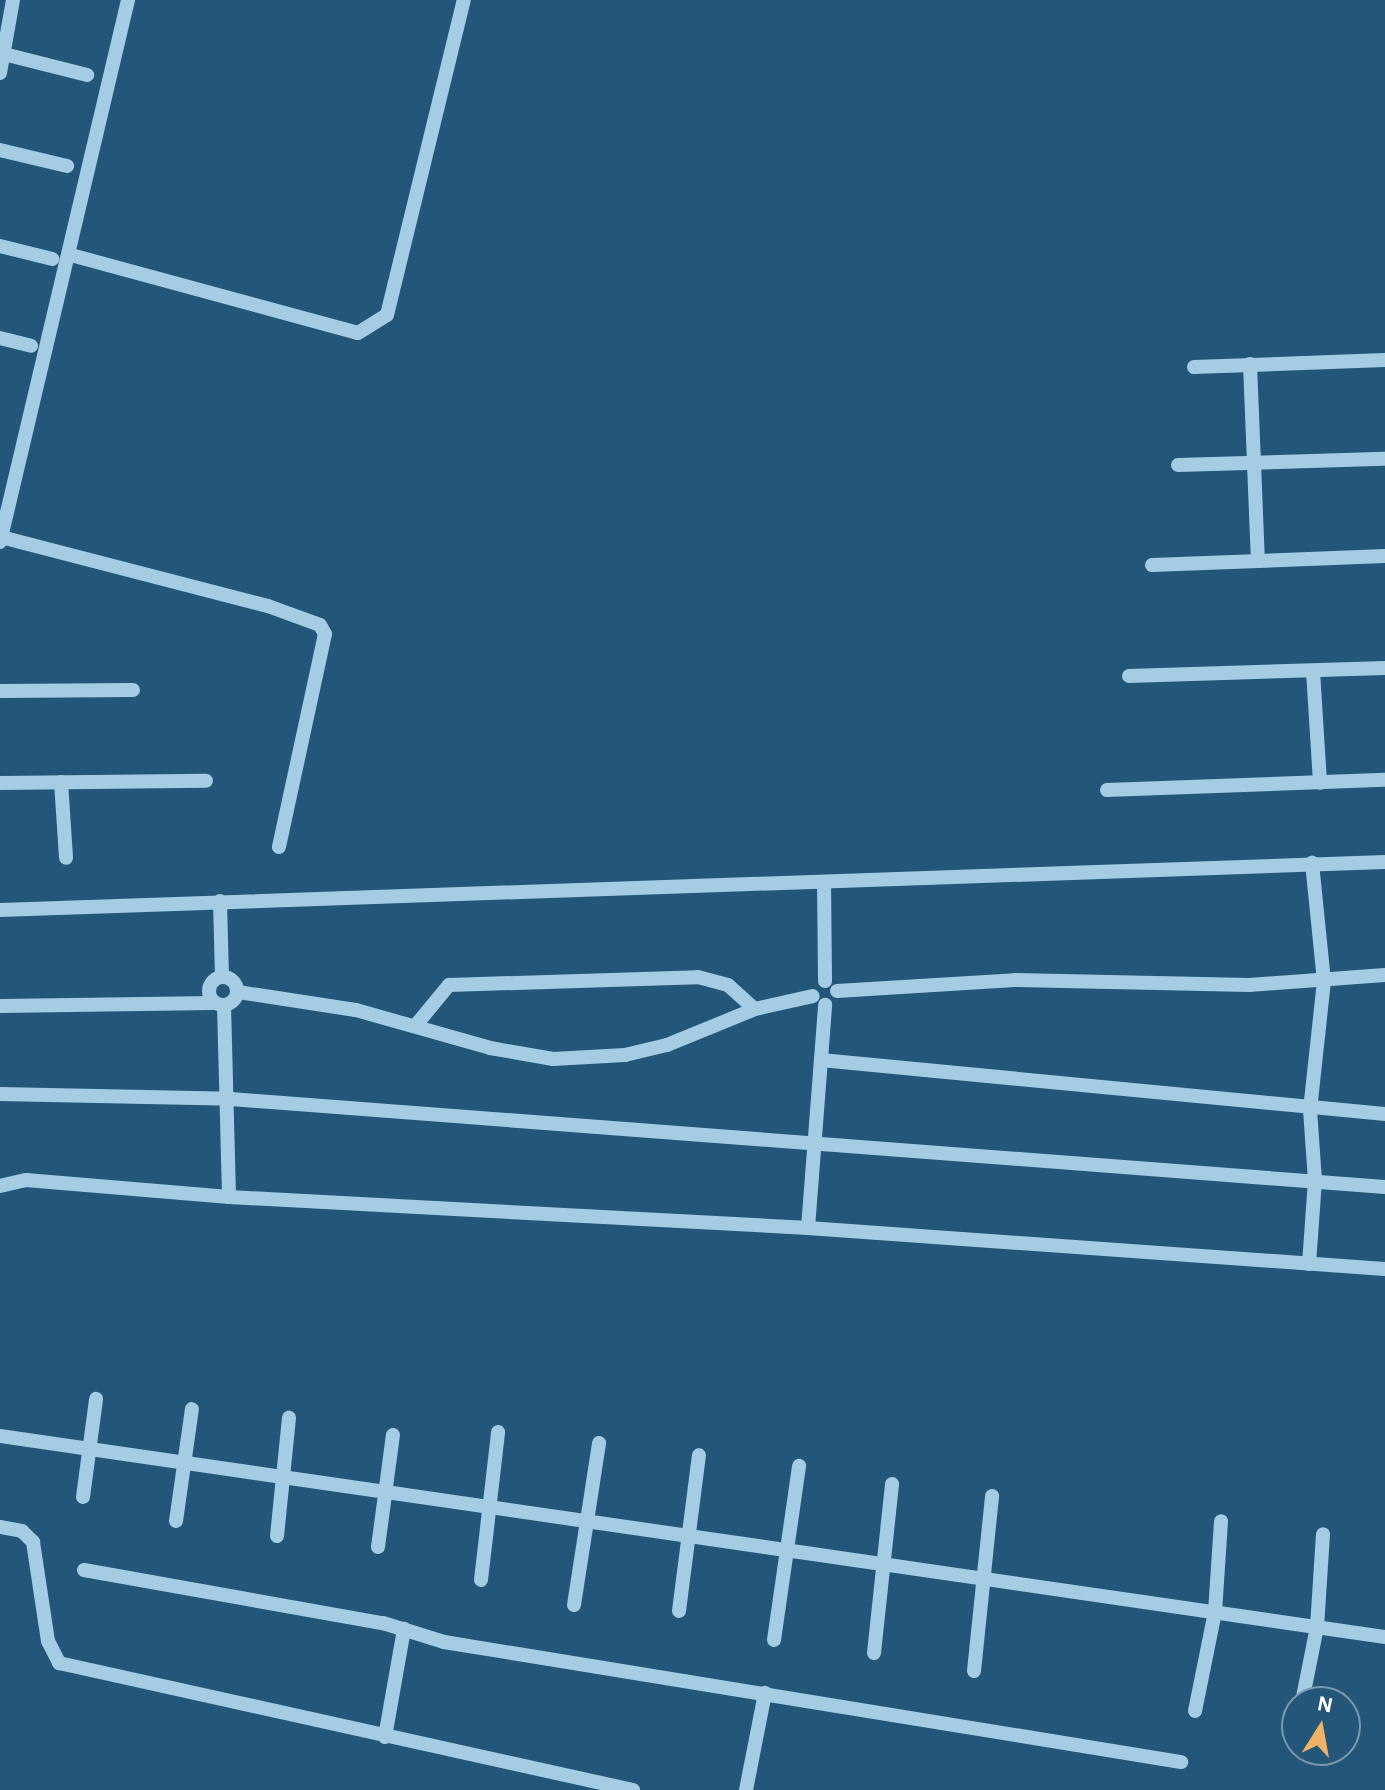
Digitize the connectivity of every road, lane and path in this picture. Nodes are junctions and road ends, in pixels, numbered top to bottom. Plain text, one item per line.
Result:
1 (13, 0) edge
2 (128, 0) edge
3 (464, 0) edge
4 (2, 54) edge
5 (0, 73) edge
6 (87, 75) dead end
7 (0, 150) edge
8 (67, 166) dead end
9 (0, 246) edge
10 (71, 255) junction
11 (52, 259) dead end
12 (0, 338) edge
13 (31, 346) dead end
14 (1385, 360) edge
15 (1250, 364) junction
16 (1194, 367) dead end
17 (1385, 459) edge
18 (1254, 463) junction
19 (1178, 465) dead end
20 (1, 540) edge
21 (1385, 556) edge
22 (1258, 560) junction
23 (1152, 565) dead end
24 (1385, 668) edge
25 (1313, 671) junction
26 (1129, 676) dead end
27 (133, 690) dead end
28 (0, 691) edge
29 (1385, 780) edge
30 (206, 781) dead end
31 (61, 782) junction
32 (0, 783) edge
33 (1320, 783) junction
34 (1107, 790) dead end
35 (279, 847) dead end
36 (66, 858) dead end
37 (1385, 862) edge
38 (1312, 863) junction
39 (824, 882) junction
40 (220, 901) junction
41 (0, 910) edge
42 (1385, 975) edge
43 (222, 976) junction
44 (825, 981) junction
45 (1324, 981) junction
46 (837, 991) junction
47 (238, 992) junction
48 (819, 1000) junction
49 (219, 1004) junction
50 (0, 1006) edge
51 (755, 1009) junction
52 (416, 1025) junction
53 (821, 1060) junction
54 (0, 1094) edge
55 (231, 1099) junction
56 (1310, 1110) junction
57 (1385, 1114) edge
58 (814, 1144) junction
59 (1315, 1181) junction
60 (0, 1186) edge
61 (1385, 1187) edge
62 (229, 1197) junction
63 (808, 1228) junction
64 (1309, 1264) junction
65 (1385, 1269) edge
66 (96, 1399) dead end
67 (192, 1409) dead end
68 (289, 1418) dead end
69 (498, 1432) dead end
70 (393, 1435) dead end
71 (0, 1436) edge
72 (599, 1443) dead end
73 (90, 1449) junction
74 (699, 1455) dead end
75 (184, 1462) junction
76 (799, 1466) dead end
77 (284, 1477) junction
78 (892, 1484) dead end
79 (386, 1492) junction
80 (992, 1496) dead end
81 (83, 1497) dead end
82 (490, 1507) junction
83 (176, 1521) dead end
84 (589, 1521) junction
85 (1221, 1521) dead end
86 (0, 1527) edge
87 (1323, 1534) dead end
88 (277, 1536) dead end
89 (689, 1536) junction
90 (378, 1547) dead end
91 (788, 1550) junction
92 (887, 1565) junction
93 (84, 1570) dead end
94 (986, 1579) junction
95 (481, 1580) dead end
96 (574, 1605) dead end
97 (679, 1611) dead end
98 (1215, 1612) junction
99 (1317, 1627) junction
100 (404, 1629) junction
101 (1385, 1637) edge
102 (774, 1640) dead end
103 (874, 1653) dead end
104 (974, 1671) dead end
105 (1305, 1686) edge
106 (765, 1693) junction
107 (1195, 1711) dead end
108 (385, 1737) junction
109 (1181, 1762) dead end
110 (633, 1790) edge
111 (746, 1790) edge

1 - 4 street
2 - 10 street
3 - 10 street
4 - 5 street
4 - 6 street
7 - 8 street
9 - 11 street
10 - 20 street
12 - 13 street
14 - 15 street
15 - 16 street
15 - 18 street
17 - 18 street
18 - 19 street
18 - 22 street
20 - 35 street
21 - 22 street
22 - 23 street
24 - 25 street
25 - 26 street
25 - 33 street
27 - 28 street
29 - 33 street
30 - 31 street
31 - 32 street
31 - 36 street
33 - 34 street
37 - 38 street
38 - 39 street
38 - 45 street
39 - 40 street
39 - 44 street
40 - 41 street
40 - 43 street
42 - 45 street
43 - 47 street
43 - 49 street
44 - 46 street
44 - 48 street
45 - 46 street
45 - 56 street
46 - 48 street
47 - 49 street
47 - 52 street
48 - 51 street
48 - 53 street
49 - 50 street
49 - 55 street
51 - 52 street
51 - 52 street
53 - 56 street
53 - 58 street
54 - 55 street
55 - 58 street
55 - 62 street
56 - 57 street
56 - 59 street
58 - 59 street
58 - 63 street
59 - 61 street
59 - 64 street
60 - 62 street
62 - 63 street
63 - 64 street
64 - 65 street
66 - 73 street
67 - 75 street
68 - 77 street
69 - 82 street
70 - 79 street
71 - 73 street
72 - 84 street
73 - 75 street
73 - 81 street
74 - 89 street
75 - 77 street
75 - 83 street
76 - 91 street
77 - 79 street
77 - 88 street
78 - 92 street
79 - 82 street
79 - 90 street
80 - 94 street
82 - 84 street
82 - 95 street
84 - 89 street
84 - 96 street
85 - 98 street
86 - 108 street
87 - 99 street
89 - 91 street
89 - 97 street
91 - 92 street
91 - 102 street
92 - 94 street
92 - 103 street
93 - 100 street
94 - 98 street
94 - 104 street
98 - 99 street
98 - 107 street
99 - 101 street
99 - 105 street
100 - 106 street
100 - 108 street
106 - 109 street
106 - 111 street
108 - 110 street

